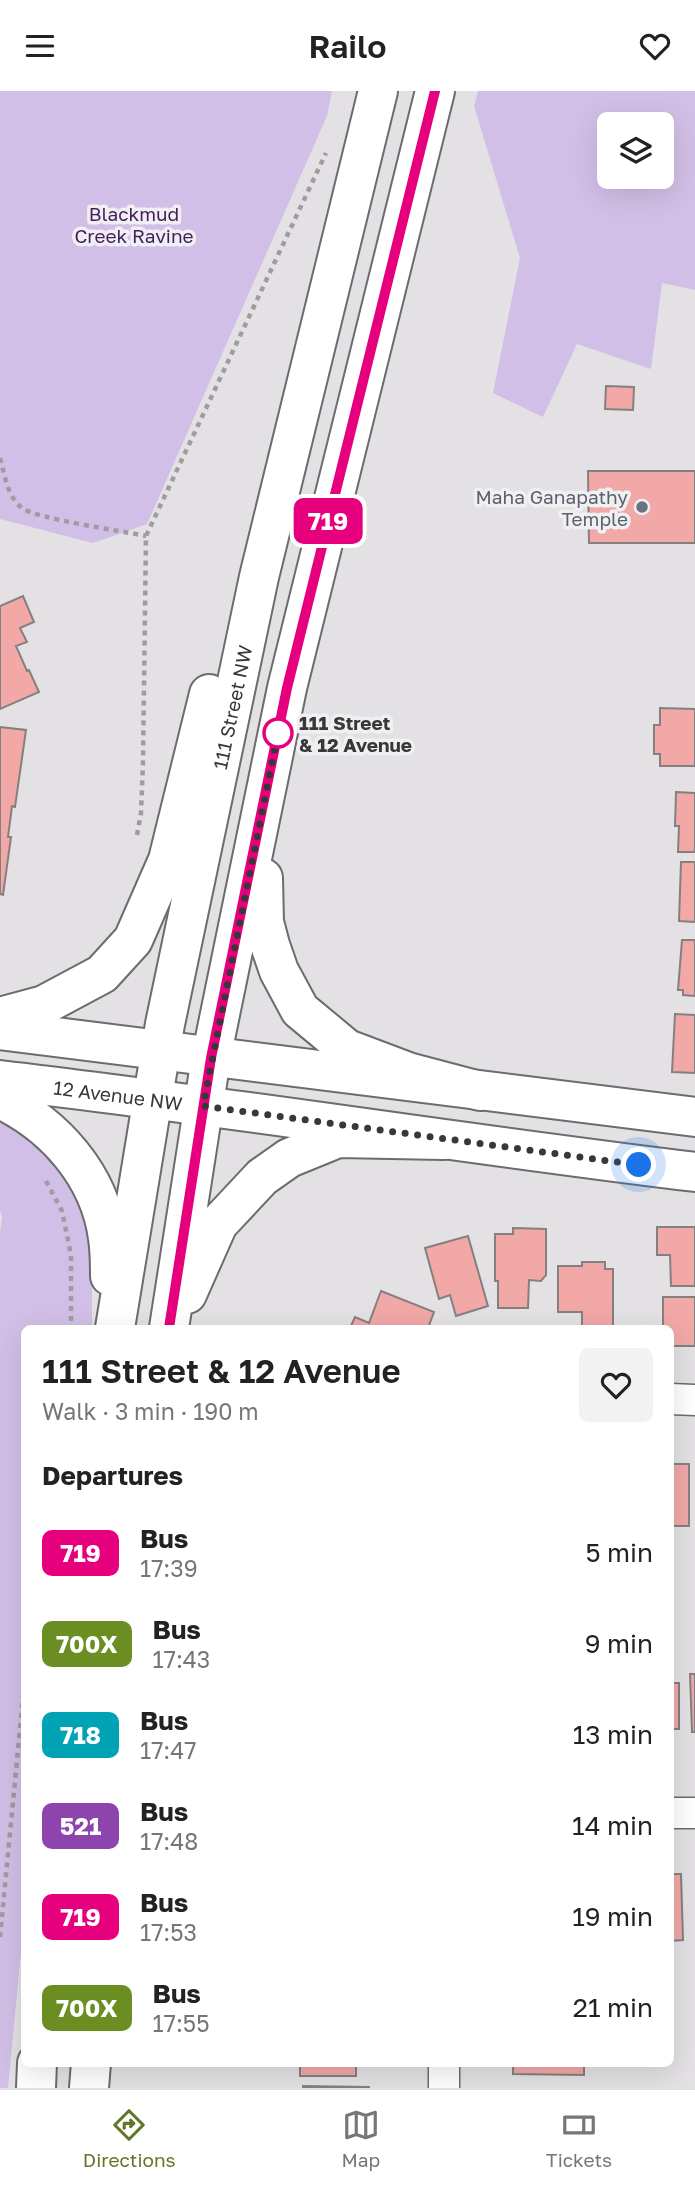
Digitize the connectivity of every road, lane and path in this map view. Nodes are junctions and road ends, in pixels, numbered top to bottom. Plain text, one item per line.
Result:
1 (378, 91) edge
2 (435, 91) edge
3 (329, 147) dead end
4 (0, 458) edge
5 (146, 536) junction
6 (259, 577) junction
7 (261, 818) junction
8 (135, 846) dead end
9 (0, 1017) edge
10 (0, 1030) edge
11 (160, 1050) junction
12 (211, 1058) junction
13 (0, 1080) edge
14 (480, 1091) junction
15 (0, 1099) edge
16 (152, 1099) junction
17 (203, 1106) junction
18 (695, 1117) edge
19 (443, 1140) junction
20 (695, 1172) edge
21 (44, 1177) dead end
22 (71, 1325) edge
23 (114, 1325) edge
24 (114, 1325) edge
25 (170, 1325) edge
26 (171, 1325) edge
27 (674, 1399) edge
28 (695, 1399) edge
29 (21, 1719) edge
30 (695, 1813) edge
31 (674, 1814) edge
32 (0, 1937) edge
33 (37, 2067) edge
34 (91, 2067) edge
35 (444, 2067) edge
36 (36, 2088) edge
37 (89, 2088) edge
38 (444, 2088) edge

1 - 6 main road, 111 Street NW
2 - 7 main road
3 - 5 path
4 - 5 path
5 - 8 path
6 - 9 main road
6 - 11 main road, 111 Street NW
7 - 12 main road
7 - 14 main road
10 - 11 main road
11 - 12 main road
11 - 16 main road, 111 Street NW
12 - 14 main road
12 - 17 main road
13 - 16 main road, 12 Avenue NW
14 - 18 main road
15 - 24 main road
16 - 17 main road, 12 Avenue NW
16 - 23 main road, 111 Street NW
17 - 19 main road, 12 Avenue NW
17 - 25 main road
19 - 20 main road, 12 Avenue NW
19 - 26 main road
21 - 22 path
27 - 28 street
29 - 32 path
30 - 31 street
33 - 36 main road
34 - 37 main road
35 - 38 street

